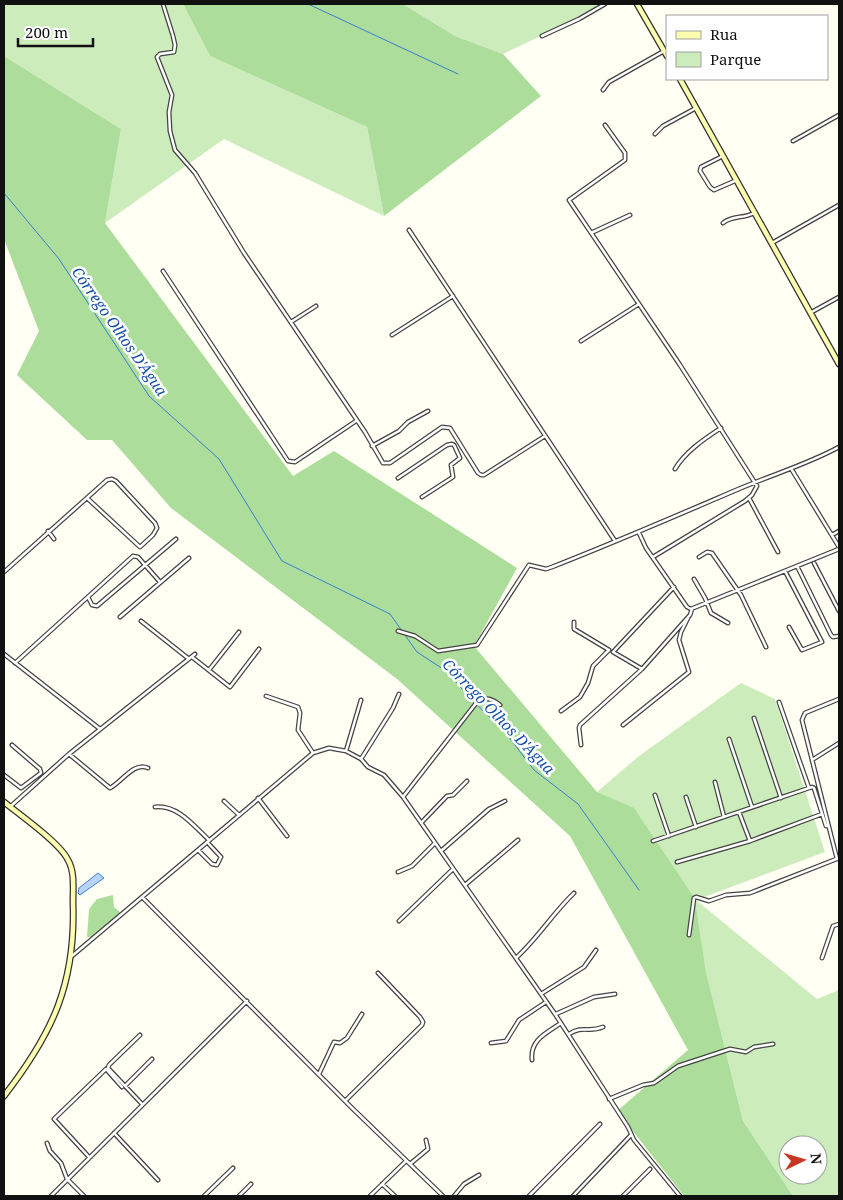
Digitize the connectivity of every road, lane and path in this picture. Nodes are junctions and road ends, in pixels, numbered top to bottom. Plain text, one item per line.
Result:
1 (163, 4) edge
2 (605, 4) edge
3 (637, 4) edge
4 (542, 36) dead end
5 (665, 54) edge
6 (681, 80) edge
7 (603, 90) dead end
8 (696, 108) junction
9 (839, 115) edge
10 (604, 125) dead end
11 (655, 134) dead end
12 (794, 140) dead end
13 (723, 156) junction
14 (736, 180) junction
15 (839, 205) edge
16 (755, 213) junction
17 (630, 214) dead end
18 (723, 223) dead end
19 (409, 230) dead end
20 (591, 233) junction
21 (772, 243) junction
22 (163, 271) dead end
23 (453, 296) junction
24 (839, 296) edge
25 (638, 304) junction
26 (316, 306) dead end
27 (810, 313) junction
28 (291, 322) junction
29 (392, 335) dead end
30 (581, 341) dead end
31 (839, 364) edge
32 (428, 411) dead end
33 (356, 421) junction
34 (721, 428) junction
35 (545, 436) junction
36 (372, 446) junction
37 (839, 447) edge
38 (466, 453) junction
39 (460, 458) junction
40 (675, 469) dead end
41 (792, 469) junction
42 (398, 478) dead end
43 (755, 482) junction
44 (422, 497) dead end
45 (87, 498) junction
46 (749, 498) junction
47 (48, 531) junction
48 (839, 531) edge
49 (638, 532) junction
50 (832, 535) junction
51 (54, 538) dead end
52 (176, 538) dead end
53 (615, 541) junction
54 (839, 548) edge
55 (778, 552) dead end
56 (653, 557) junction
57 (699, 557) dead end
58 (189, 558) dead end
59 (814, 563) dead end
60 (144, 565) junction
61 (797, 566) junction
62 (785, 571) junction
63 (4, 572) edge
64 (694, 579) dead end
65 (160, 582) junction
66 (674, 587) junction
67 (737, 590) junction
68 (88, 597) junction
69 (707, 603) junction
70 (692, 609) junction
71 (839, 611) edge
72 (690, 615) junction
73 (120, 617) dead end
74 (141, 621) dead end
75 (574, 622) dead end
76 (728, 623) dead end
77 (789, 627) dead end
78 (398, 631) dead end
79 (239, 632) dead end
80 (839, 636) edge
81 (766, 647) dead end
82 (259, 650) dead end
83 (611, 651) junction
84 (4, 654) edge
85 (195, 654) dead end
86 (191, 658) junction
87 (16, 663) junction
88 (642, 669) junction
89 (208, 670) junction
90 (399, 694) dead end
91 (266, 696) dead end
92 (839, 699) edge
93 (361, 700) dead end
94 (779, 702) dead end
95 (500, 705) dead end
96 (561, 711) dead end
97 (754, 718) dead end
98 (623, 725) dead end
99 (100, 729) junction
100 (729, 739) dead end
101 (839, 742) edge
102 (12, 745) dead end
103 (581, 745) dead end
104 (346, 751) junction
105 (313, 753) junction
106 (69, 754) junction
107 (361, 759) junction
108 (812, 760) junction
109 (148, 768) dead end
110 (4, 775) edge
111 (33, 781) junction
112 (466, 781) dead end
113 (715, 782) dead end
114 (36, 784) junction
115 (809, 788) junction
116 (654, 795) dead end
117 (403, 797) junction
118 (258, 798) junction
119 (686, 798) dead end
120 (781, 798) junction
121 (224, 801) dead end
122 (505, 801) dead end
123 (4, 802) edge
124 (10, 807) junction
125 (155, 807) dead end
126 (752, 807) junction
127 (739, 812) junction
128 (823, 814) junction
129 (239, 816) junction
130 (724, 817) junction
131 (421, 823) junction
132 (828, 826) junction
133 (696, 827) junction
134 (287, 836) dead end
135 (669, 836) junction
136 (518, 840) dead end
137 (208, 841) junction
138 (653, 841) dead end
139 (750, 841) junction
140 (435, 843) junction
141 (198, 850) junction
142 (441, 851) junction
143 (838, 859) edge
144 (677, 862) dead end
145 (452, 869) junction
146 (398, 872) dead end
147 (465, 885) junction
148 (574, 894) dead end
149 (142, 897) junction
150 (400, 921) dead end
151 (839, 924) edge
152 (689, 935) dead end
153 (596, 950) dead end
154 (72, 956) junction
155 (516, 958) junction
156 (822, 958) dead end
157 (378, 973) dead end
158 (541, 994) junction
159 (615, 994) dead end
160 (247, 1001) junction
161 (546, 1002) junction
162 (362, 1014) dead end
163 (555, 1014) junction
164 (561, 1023) junction
165 (603, 1027) dead end
166 (568, 1034) junction
167 (140, 1035) dead end
168 (491, 1043) dead end
169 (773, 1044) dead end
170 (152, 1059) dead end
171 (532, 1060) dead end
172 (319, 1074) junction
173 (123, 1086) junction
174 (4, 1096) edge
175 (608, 1098) junction
176 (345, 1101) junction
177 (142, 1104) junction
178 (600, 1124) dead end
179 (114, 1132) junction
180 (631, 1135) junction
181 (426, 1140) dead end
182 (48, 1143) dead end
183 (90, 1157) junction
184 (406, 1160) junction
185 (410, 1164) junction
186 (233, 1168) dead end
187 (650, 1169) dead end
188 (479, 1175) dead end
189 (67, 1179) junction
190 (158, 1180) dead end
191 (251, 1184) dead end
192 (382, 1184) junction
193 (51, 1196) edge
194 (84, 1196) edge
195 (204, 1196) edge
196 (239, 1196) edge
197 (370, 1196) edge
198 (395, 1196) edge
199 (443, 1196) edge
200 (454, 1196) edge
201 (529, 1196) edge
202 (573, 1196) edge
203 (623, 1196) edge
204 (680, 1196) edge

1 - 28 street
2 - 4 street
3 - 5 street
5 - 7 street
6 - 8 street
8 - 11 street
8 - 13 street
9 - 12 street
10 - 20 street
13 - 14 street
13 - 14 street
14 - 16 street
15 - 21 street
16 - 18 street
16 - 21 street
17 - 20 street
19 - 23 street
20 - 25 street
21 - 27 street
22 - 33 street
23 - 29 street
23 - 35 street
24 - 27 street
25 - 30 street
25 - 34 street
26 - 28 street
27 - 31 street
28 - 33 street
32 - 36 street
33 - 36 street
34 - 40 street
34 - 43 street
35 - 38 street
35 - 53 street
36 - 38 street
37 - 41 street
38 - 39 street
39 - 42 street
39 - 44 street
41 - 43 street
41 - 50 street
43 - 46 street
43 - 49 street
45 - 45 street
45 - 47 street
46 - 55 street
46 - 56 street
47 - 51 street
47 - 63 street
48 - 50 street
49 - 53 street
49 - 56 street
50 - 54 street
52 - 60 street
53 - 78 street
54 - 61 street
56 - 66 street
57 - 67 street
58 - 65 street
59 - 71 street
60 - 65 street
60 - 68 street
60 - 68 street
61 - 62 street
61 - 80 street
62 - 67 street
62 - 77 street
64 - 69 street
65 - 73 street
66 - 70 street
66 - 83 street
67 - 69 street
67 - 81 street
68 - 87 street
69 - 70 street
69 - 76 street
70 - 72 street
72 - 88 street
72 - 98 street
74 - 86 street
75 - 83 street
79 - 89 street
82 - 89 street
83 - 88 street
83 - 96 street
84 - 87 street
85 - 86 street
86 - 89 street
86 - 99 street
87 - 99 street
88 - 103 street
90 - 107 street
91 - 105 street
92 - 108 street
93 - 104 street
94 - 115 street
95 - 117 street
97 - 120 street
99 - 106 street
100 - 126 street
101 - 108 street
102 - 111 street
104 - 105 street
104 - 107 street
105 - 118 street
106 - 109 street
106 - 114 street
107 - 117 street
108 - 132 street
110 - 111 street
111 - 114 street
112 - 131 street
113 - 130 street
114 - 124 street
115 - 120 street
115 - 128 street
116 - 135 street
117 - 131 street
118 - 129 street
118 - 134 street
119 - 133 street
120 - 126 street
121 - 129 street
122 - 142 street
123 - 124 street
124 - 154 street
125 - 137 street
126 - 127 street
127 - 130 street
127 - 139 street
128 - 132 street
128 - 139 street
129 - 137 street
130 - 133 street
131 - 140 street
132 - 143 street
133 - 135 street
135 - 138 street
136 - 147 street
137 - 141 street
137 - 141 street
139 - 144 street
140 - 142 street
140 - 146 street
141 - 149 street
142 - 145 street
143 - 152 street
145 - 147 street
145 - 150 street
147 - 155 street
148 - 155 street
149 - 154 street
149 - 160 street
151 - 156 street
153 - 158 street
154 - 174 street
155 - 158 street
157 - 176 street
158 - 161 street
159 - 163 street
160 - 172 street
160 - 177 street
161 - 163 street
161 - 168 street
162 - 172 street
163 - 164 street
164 - 166 street
164 - 171 street
165 - 166 street
166 - 175 street
167 - 173 street
169 - 175 street
170 - 173 street
172 - 176 street
173 - 177 street
173 - 183 street
175 - 180 street
176 - 184 street
177 - 179 street
178 - 201 street
179 - 183 street
179 - 190 street
180 - 202 street
180 - 204 street
181 - 185 street
182 - 189 street
183 - 189 street
184 - 185 street
184 - 192 street
185 - 199 street
186 - 195 street
187 - 203 street
188 - 200 street
189 - 193 street
189 - 194 street
191 - 196 street
192 - 197 street
192 - 198 street

